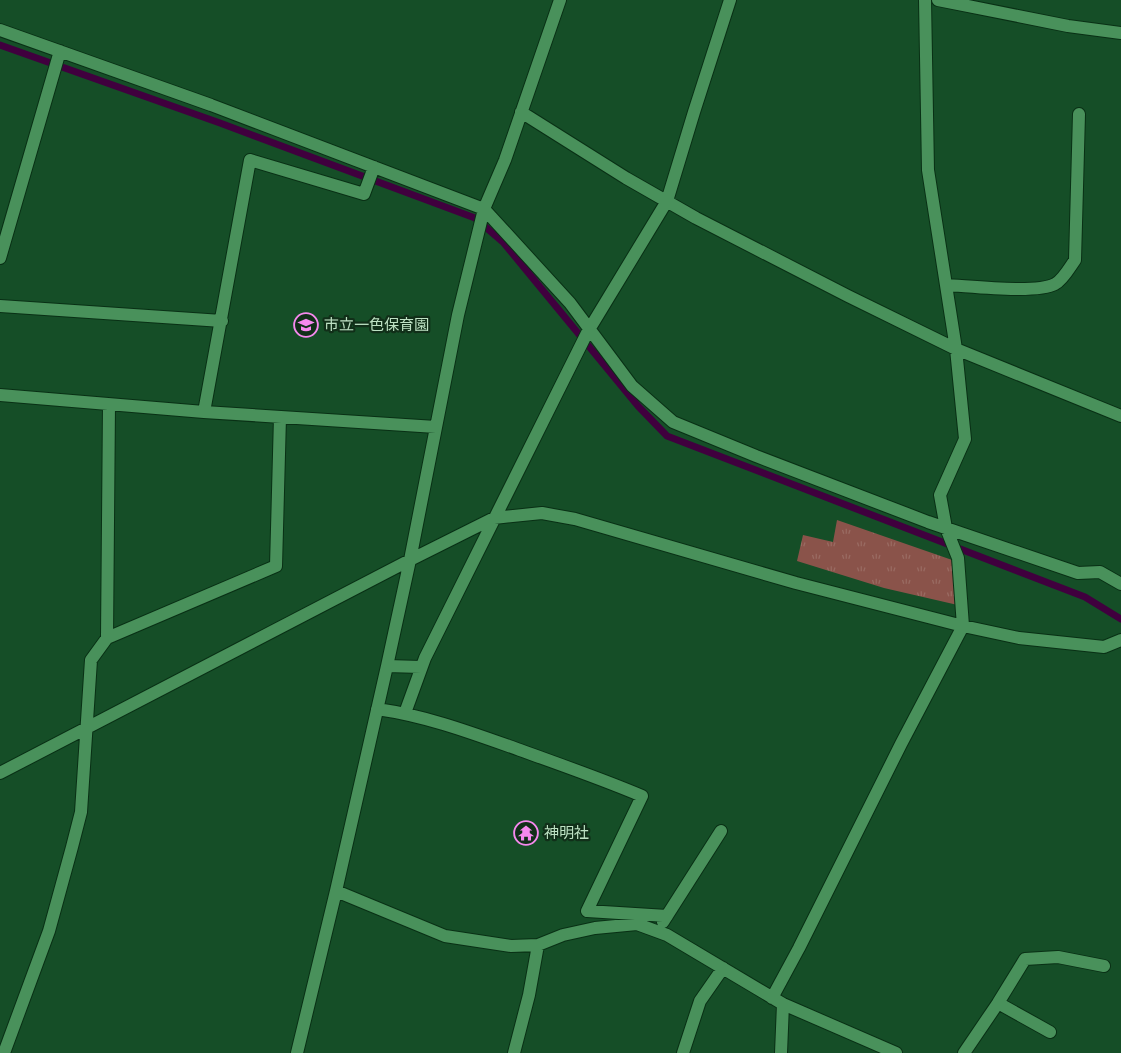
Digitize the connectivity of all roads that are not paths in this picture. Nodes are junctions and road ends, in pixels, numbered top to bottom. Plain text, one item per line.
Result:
1 (560, 0) edge
2 (730, 0) edge
3 (925, 0) edge
4 (938, 0) edge
5 (0, 30) edge
6 (1121, 33) edge
7 (60, 51) junction
8 (521, 112) junction
9 (1079, 114) dead end
10 (374, 167) junction
11 (667, 201) junction
12 (484, 209) junction
13 (0, 258) edge
14 (946, 285) junction
15 (0, 306) edge
16 (222, 321) junction
17 (588, 331) junction
18 (956, 349) junction
19 (0, 395) edge
20 (109, 405) junction
21 (204, 412) junction
22 (1121, 416) edge
23 (280, 418) junction
24 (436, 427) junction
25 (494, 518) junction
26 (947, 530) junction
27 (410, 560) junction
28 (1121, 584) edge
29 (963, 626) junction
30 (106, 638) junction
31 (1121, 640) edge
32 (387, 666) junction
33 (421, 667) junction
34 (376, 709) junction
35 (405, 713) junction
36 (85, 728) junction
37 (0, 773) edge
38 (721, 831) dead end
39 (336, 891) junction
40 (667, 916) junction
41 (657, 932) junction
42 (538, 945) junction
43 (1104, 966) dead end
44 (723, 968) junction
45 (777, 1001) junction
46 (998, 1003) junction
47 (1050, 1032) dead end
48 (4, 1053) edge
49 (297, 1053) edge
50 (514, 1053) edge
51 (683, 1053) edge
52 (781, 1053) edge
53 (896, 1053) edge
54 (964, 1053) edge

1 - 8 street
2 - 11 street
3 - 14 street
4 - 6 street
5 - 7 street
7 - 10 street
7 - 13 street
8 - 11 street
8 - 12 street
9 - 14 street
10 - 12 street
10 - 16 street
11 - 17 street
11 - 18 street
12 - 17 street
12 - 24 street
14 - 18 street
15 - 16 street
16 - 21 street
17 - 25 street
17 - 26 street
18 - 22 street
18 - 26 street
19 - 20 street
20 - 21 street
20 - 30 street
21 - 23 street
23 - 24 street
23 - 30 street
24 - 27 street
25 - 27 street
25 - 29 street
25 - 33 street
26 - 28 street
26 - 29 street
27 - 32 street
27 - 36 street
29 - 31 street
29 - 45 street
30 - 36 street
32 - 33 street
32 - 34 street
33 - 35 street
34 - 35 street
34 - 39 street
35 - 40 street
36 - 37 street
36 - 48 street
38 - 40 street
39 - 42 street
39 - 49 street
40 - 41 street
41 - 42 street
41 - 44 street
42 - 50 street
43 - 46 street
44 - 45 street
44 - 51 street
45 - 52 street
45 - 53 street
46 - 47 street
46 - 54 street

